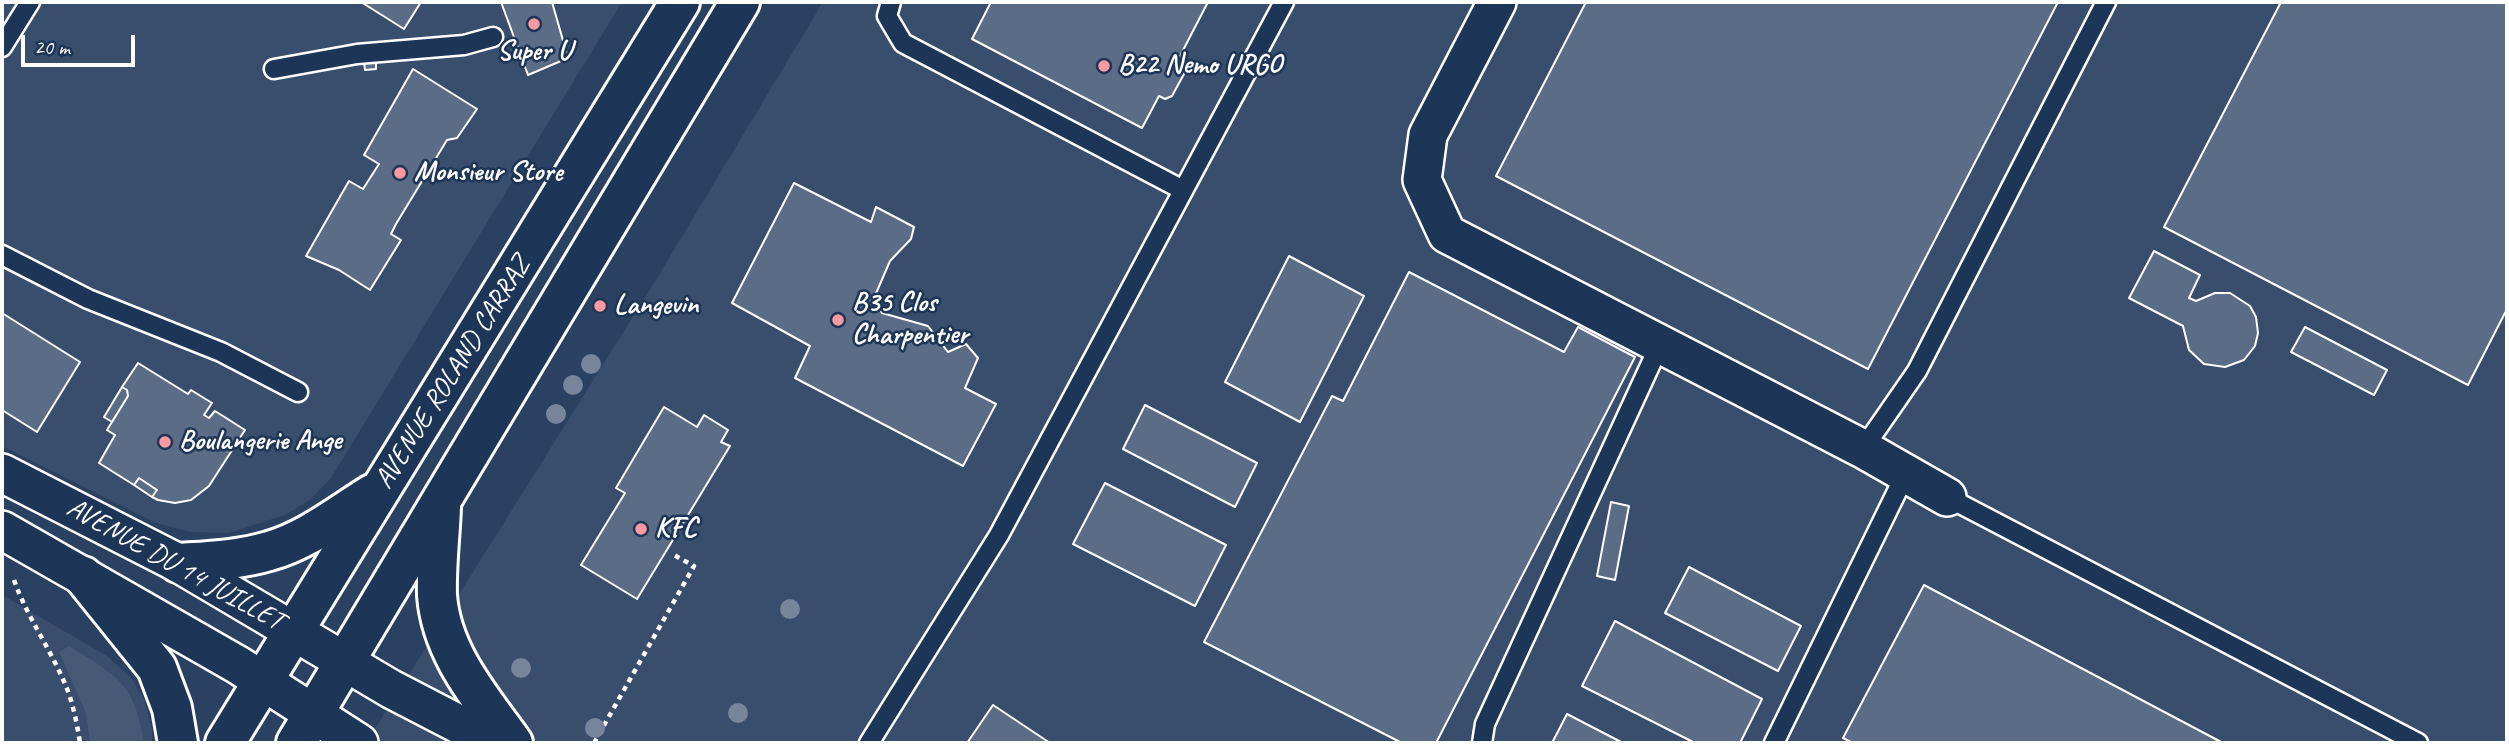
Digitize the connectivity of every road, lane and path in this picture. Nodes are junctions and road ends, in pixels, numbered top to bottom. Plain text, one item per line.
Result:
1 (30, 2) edge
2 (680, 2) edge
3 (740, 2) edge
4 (891, 2) edge
5 (1284, 2) edge
6 (1497, 2) edge
7 (2106, 2) edge
8 (493, 37) dead end
9 (2, 47) edge
10 (274, 69) dead end
11 (1183, 190) junction
12 (2, 255) edge
13 (1660, 344) junction
14 (298, 392) dead end
15 (1863, 449) junction
16 (2, 473) edge
17 (1906, 473) junction
18 (380, 489) junction
19 (1947, 497) joint
20 (441, 503) junction
21 (2, 530) edge
22 (674, 555) dead end
23 (178, 563) junction
24 (10, 570) dead end
25 (83, 576) junction
26 (294, 630) junction
27 (346, 661) junction
28 (263, 681) junction
29 (305, 728) edge
30 (80, 743) edge
31 (178, 743) edge
32 (225, 743) edge
33 (359, 743) edge
34 (495, 743) edge
35 (513, 743) edge
36 (594, 743) edge
37 (869, 743) edge
38 (1482, 743) edge
39 (1773, 743) edge
40 (2418, 743) edge

1 - 9 lane
2 - 18 main road, AVENUE ROLAND CARRAZ
3 - 20 main road, AVENUE ROLAND CARRAZ
4 - 11 lane
5 - 11 lane
6 - 13 street
7 - 15 lane
8 - 10 lane
11 - 37 lane
12 - 14 lane
13 - 15 street
13 - 38 lane
15 - 17 street
16 - 23 street, AVENUE DU 14 JUILLET
17 - 19 street
17 - 39 lane
18 - 23 main road
18 - 26 main road, AVENUE ROLAND CARRAZ
19 - 40 lane
20 - 27 main road, AVENUE ROLAND CARRAZ
20 - 35 main road
21 - 25 street, AVENUE DU 14 JUILLET
22 - 36 path
23 - 26 street, AVENUE DU 14 JUILLET
24 - 30 path
25 - 28 street, AVENUE DU 14 JUILLET
25 - 31 main road
26 - 27 street, AVENUE DU 14 JUILLET
26 - 28 main road, AVENUE ROLAND CARRAZ
27 - 29 main road, AVENUE ROLAND CARRAZ
27 - 34 street, AVENUE DU 14 JUILLET
28 - 29 street, AVENUE DU 14 JUILLET
28 - 32 main road, AVENUE ROLAND CARRAZ
29 - 33 street, AVENUE DU 14 JUILLET

